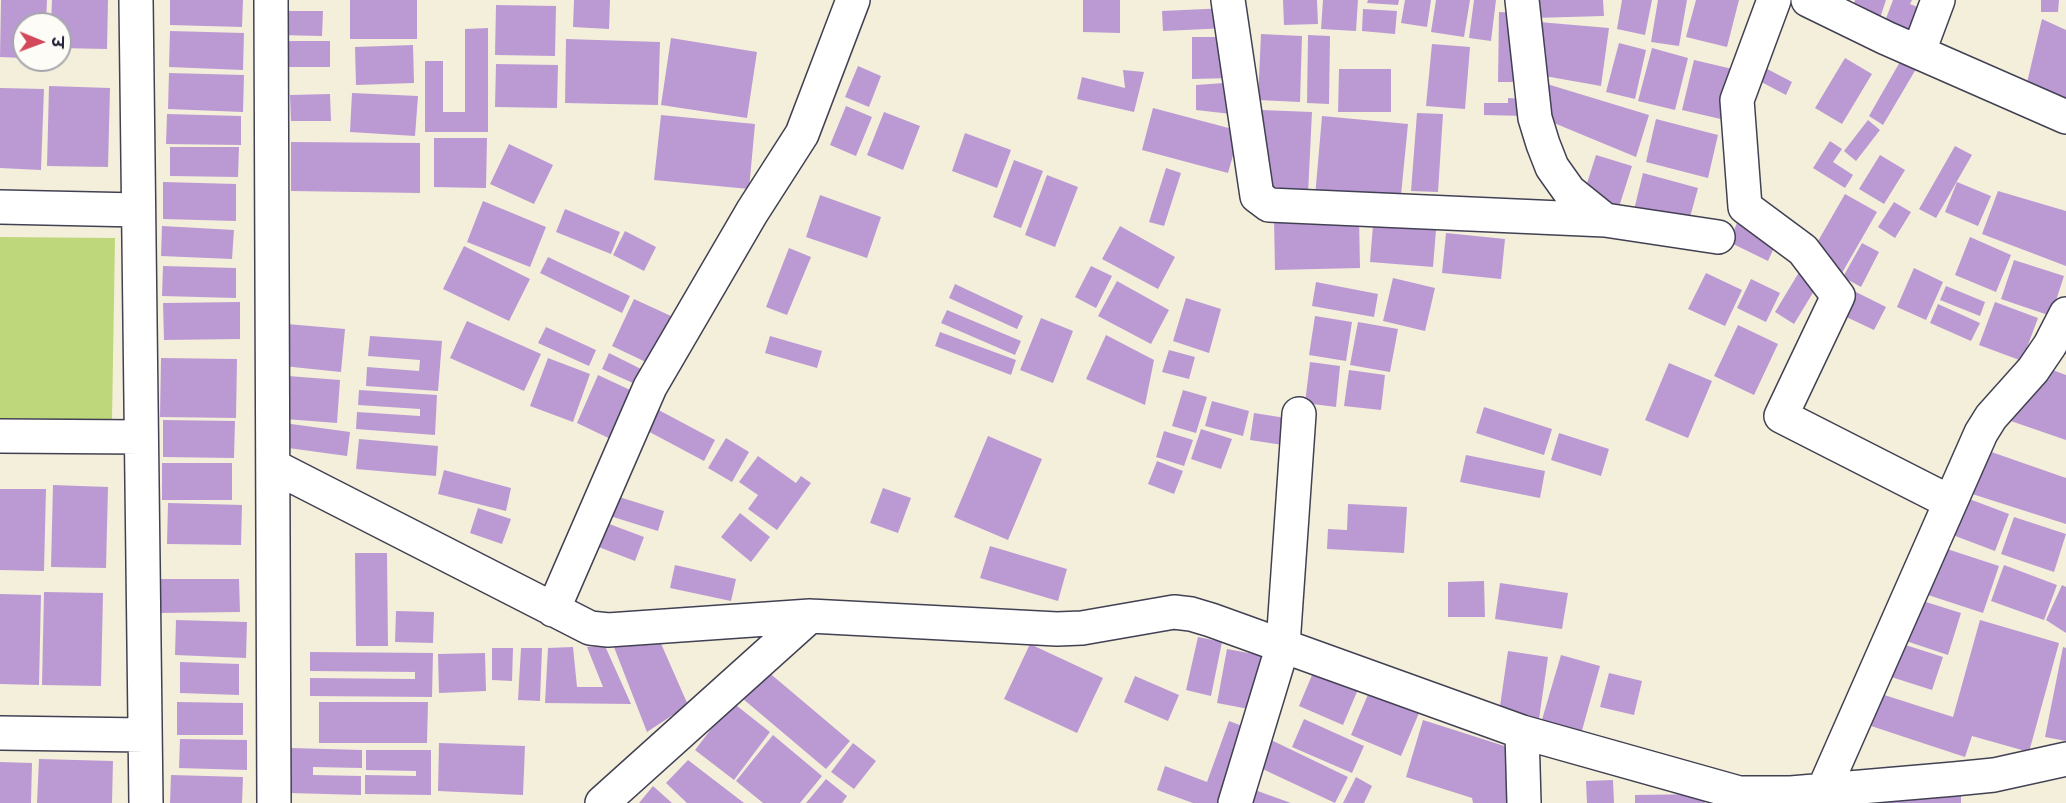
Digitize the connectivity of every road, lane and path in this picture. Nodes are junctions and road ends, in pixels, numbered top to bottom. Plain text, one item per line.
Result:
1 (136, 0) edge
2 (271, 0) edge
3 (853, 0) edge
4 (1228, 0) edge
5 (1522, 0) edge
6 (1774, 0) edge
7 (1808, 0) edge
8 (1938, 0) edge
9 (1918, 51) junction
10 (2066, 117) edge
11 (0, 207) edge
12 (138, 210) junction
13 (1605, 220) junction
14 (1718, 237) dead end
15 (2066, 314) edge
16 (1299, 414) dead end
17 (0, 436) edge
18 (141, 437) junction
19 (273, 466) junction
20 (1950, 502) junction
21 (553, 610) junction
22 (810, 616) junction
23 (1283, 645) junction
24 (1522, 732) junction
25 (0, 733) edge
26 (145, 735) junction
27 (2066, 759) edge
28 (1824, 796) edge
29 (146, 803) edge
30 (274, 803) edge
31 (602, 803) edge
32 (1235, 803) edge
33 (1524, 803) edge

1 - 12 street
2 - 19 street
3 - 21 street
4 - 13 street
5 - 13 street
6 - 20 street
7 - 9 street
8 - 9 street
9 - 10 street
11 - 12 street
12 - 18 street
13 - 14 street
15 - 20 street
16 - 23 street
17 - 18 street
18 - 26 street
19 - 21 street
19 - 30 street
20 - 28 street
21 - 22 street
22 - 23 street
22 - 31 street
23 - 24 street
23 - 32 street
24 - 28 street
24 - 33 street
25 - 26 street
26 - 29 street
27 - 28 street

